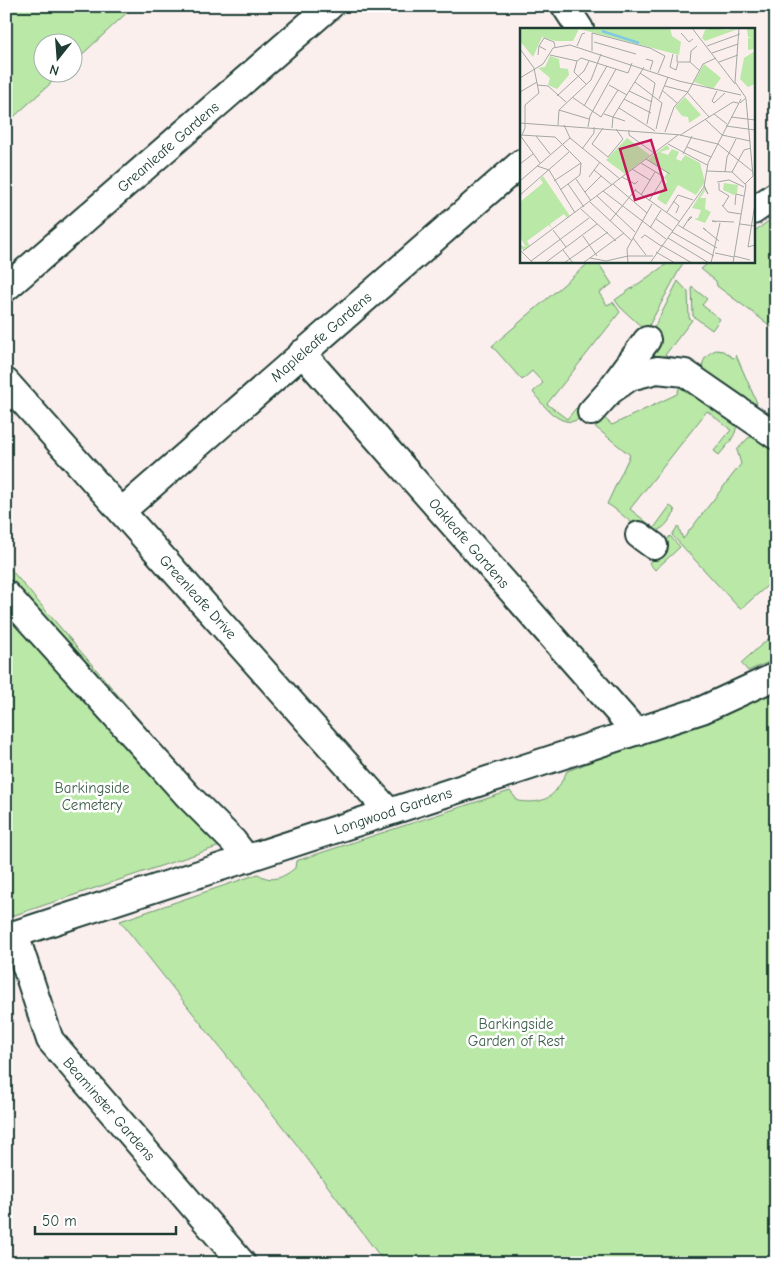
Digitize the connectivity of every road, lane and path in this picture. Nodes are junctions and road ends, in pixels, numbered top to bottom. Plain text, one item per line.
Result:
1 (330, 6) edge
2 (565, 6) edge
3 (579, 28) edge
4 (520, 163) edge
5 (776, 195) edge
6 (754, 211) edge
7 (6, 288) edge
8 (647, 340) dead end
9 (302, 353) junction
10 (6, 382) edge
11 (610, 391) junction
12 (591, 412) dead end
13 (776, 436) edge
14 (122, 511) junction
15 (6, 594) edge
16 (776, 676) edge
17 (636, 732) junction
18 (389, 812) junction
19 (247, 858) junction
20 (11, 935) edge
21 (230, 1259) edge

1 - 7 street, Greanleafe Gardens
2 - 3 street
4 - 9 street, Mapleleafe Gardens
5 - 6 street
8 - 11 street
9 - 14 street, Mapleleafe Gardens
9 - 17 street, Oakleafe Gardens
10 - 14 street, Greenleafe Drive
11 - 12 street
11 - 13 street
14 - 18 street, Greenleafe Drive
15 - 19 street
16 - 17 street, Longwood Gardens
17 - 18 street, Longwood Gardens
18 - 19 street, Longwood Gardens
19 - 20 street, Longwood Gardens
20 - 21 street, Beaminster Gardens

